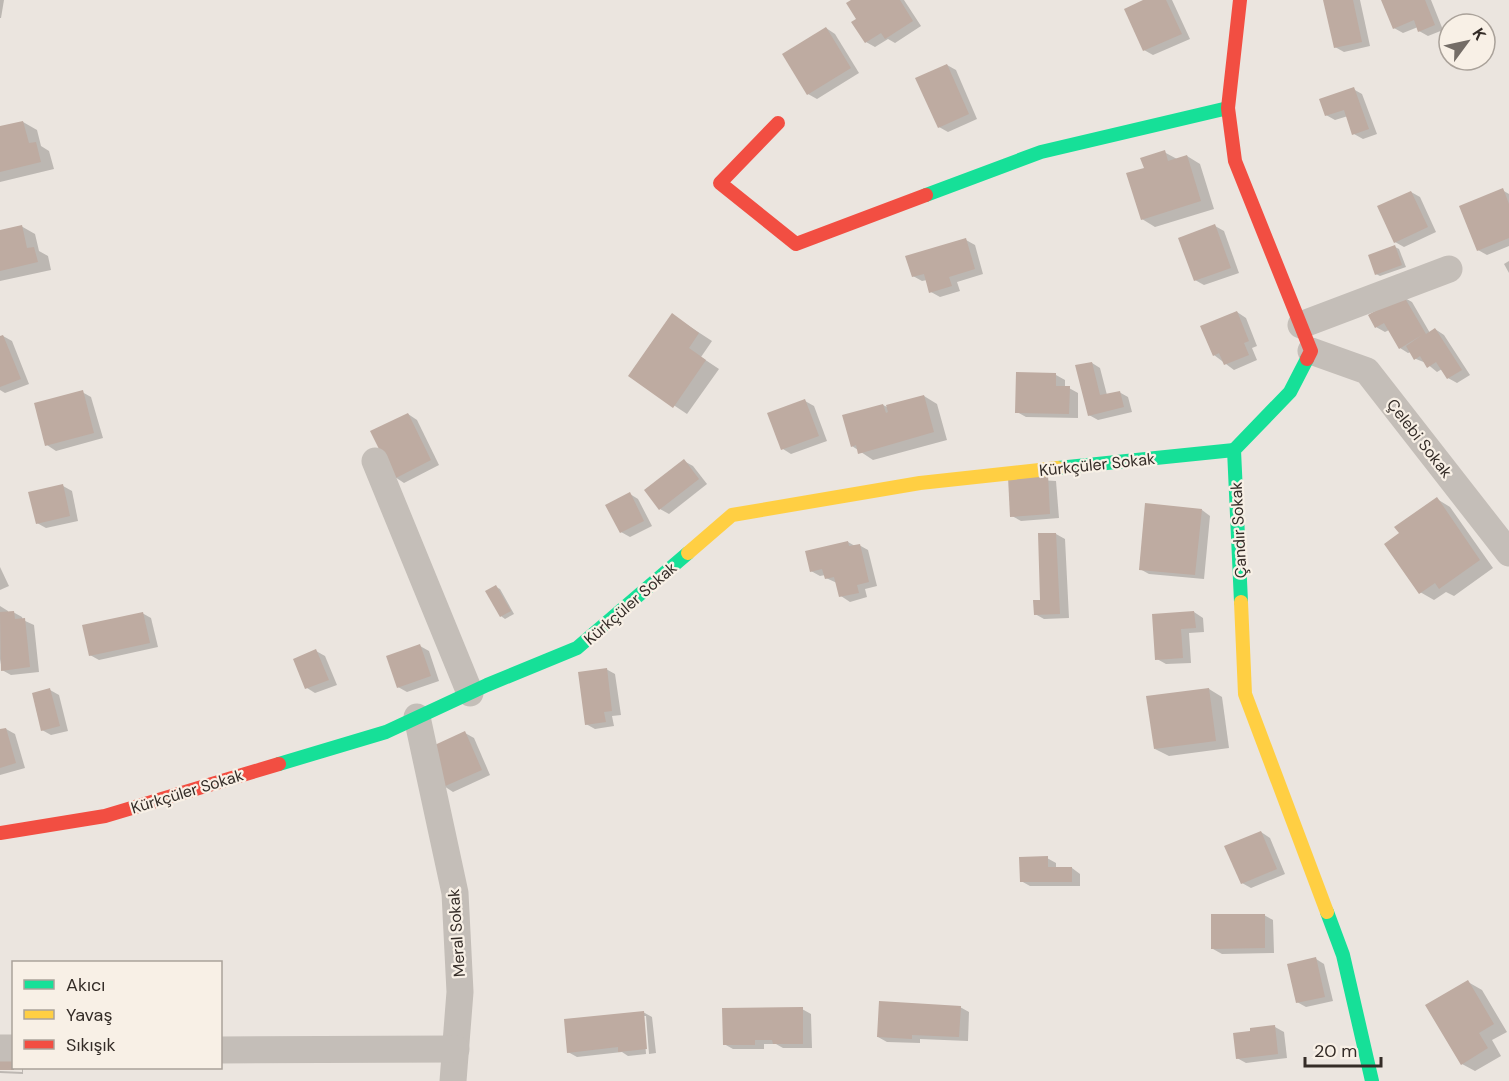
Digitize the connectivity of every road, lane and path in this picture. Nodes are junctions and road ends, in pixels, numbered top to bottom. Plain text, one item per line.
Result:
1 (1240, 0) edge
2 (1228, 108) junction
3 (778, 123) dead end
4 (1449, 269) dead end
5 (1301, 326) junction
6 (1311, 351) junction
7 (1234, 450) junction
8 (375, 461) dead end
9 (1509, 553) edge
10 (470, 693) junction
11 (417, 717) junction
12 (0, 833) edge
13 (456, 1049) junction
14 (222, 1050) edge
15 (453, 1081) edge
16 (1372, 1081) edge

1 - 2 street
2 - 3 street
2 - 5 street
4 - 5 street
5 - 6 street
6 - 7 street
6 - 9 street, Çelebi Sokak
7 - 10 street, Kürkçüler Sokak
7 - 16 street, Çandır Sokak
8 - 10 street
10 - 11 street, Kürkçüler Sokak
11 - 12 street, Kürkçüler Sokak
11 - 13 street, Meral Sokak
13 - 14 street
13 - 15 street, Meral Sokak

